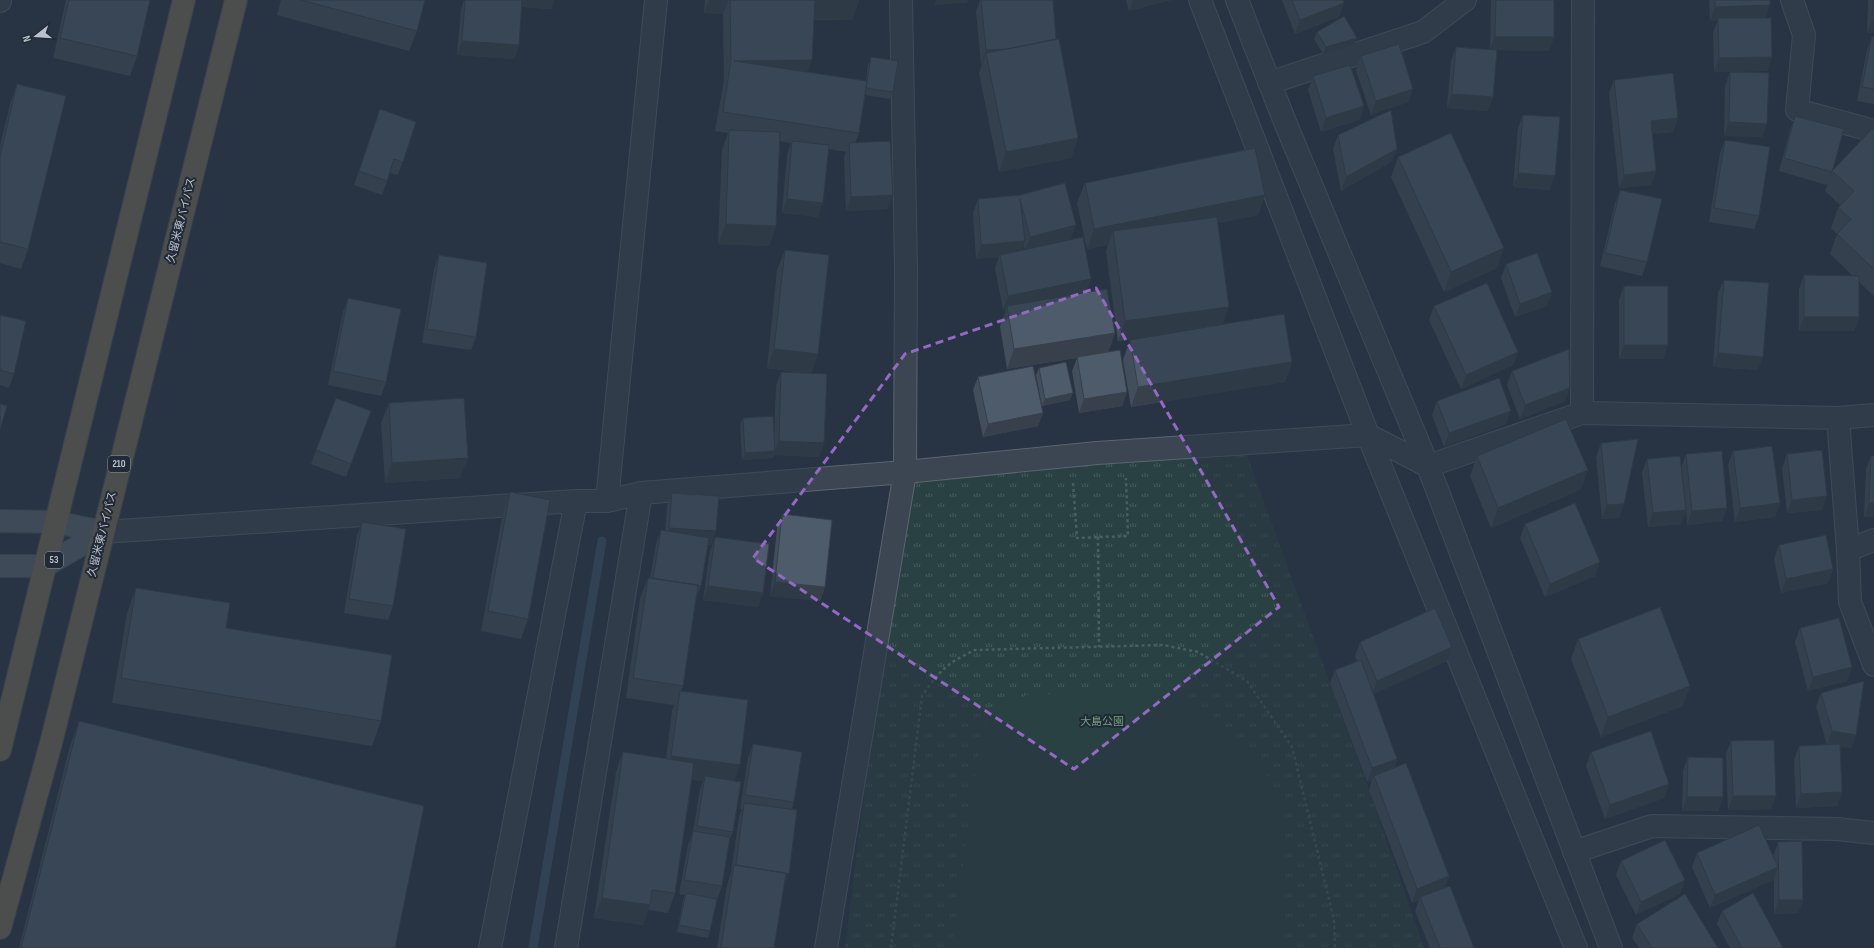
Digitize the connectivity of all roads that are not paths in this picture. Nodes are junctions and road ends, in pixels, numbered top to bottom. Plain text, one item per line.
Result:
1 (184, 0) edge
2 (236, 0) edge
3 (656, 0) edge
4 (901, 0) edge
5 (1200, 0) edge
6 (1237, 0) edge
7 (1465, 0) edge
8 (1583, 0) edge
9 (1792, 0) edge
10 (1269, 83) junction
11 (1874, 131) edge
12 (1582, 413) junction
13 (1874, 415) edge
14 (1838, 418) junction
15 (1368, 435) junction
16 (1428, 466) junction
17 (905, 472) junction
18 (641, 493) junction
19 (576, 501) junction
20 (606, 501) junction
21 (0, 521) edge
22 (55, 522) junction
23 (103, 532) junction
24 (1874, 540) edge
25 (1848, 550) junction
26 (0, 566) edge
27 (45, 566) junction
28 (1874, 665) edge
29 (0, 750) edge
30 (1874, 833) edge
31 (1574, 852) junction
32 (0, 928) edge
33 (490, 948) edge
34 (566, 948) edge
35 (826, 948) edge
36 (1576, 948) edge
37 (1611, 948) edge

1 - 22 highway
2 - 23 highway, 久留米東バイパス / 210
3 - 20 street
4 - 17 street
5 - 15 street
6 - 10 street
7 - 10 street
8 - 12 street
9 - 11 street
10 - 16 street
12 - 14 street
12 - 16 street
13 - 14 street
14 - 25 street
15 - 16 street
15 - 17 street
15 - 36 street
16 - 31 street
17 - 18 street
17 - 35 street
18 - 20 street
18 - 34 street
19 - 20 street
19 - 23 street
19 - 33 street
21 - 22 main road
22 - 23 main road
22 - 27 highway
23 - 27 main road, 53
23 - 32 highway, 久留米東バイパス / 210
24 - 25 street
25 - 28 street
26 - 27 main road, 53
27 - 29 highway
30 - 31 street
31 - 37 street

